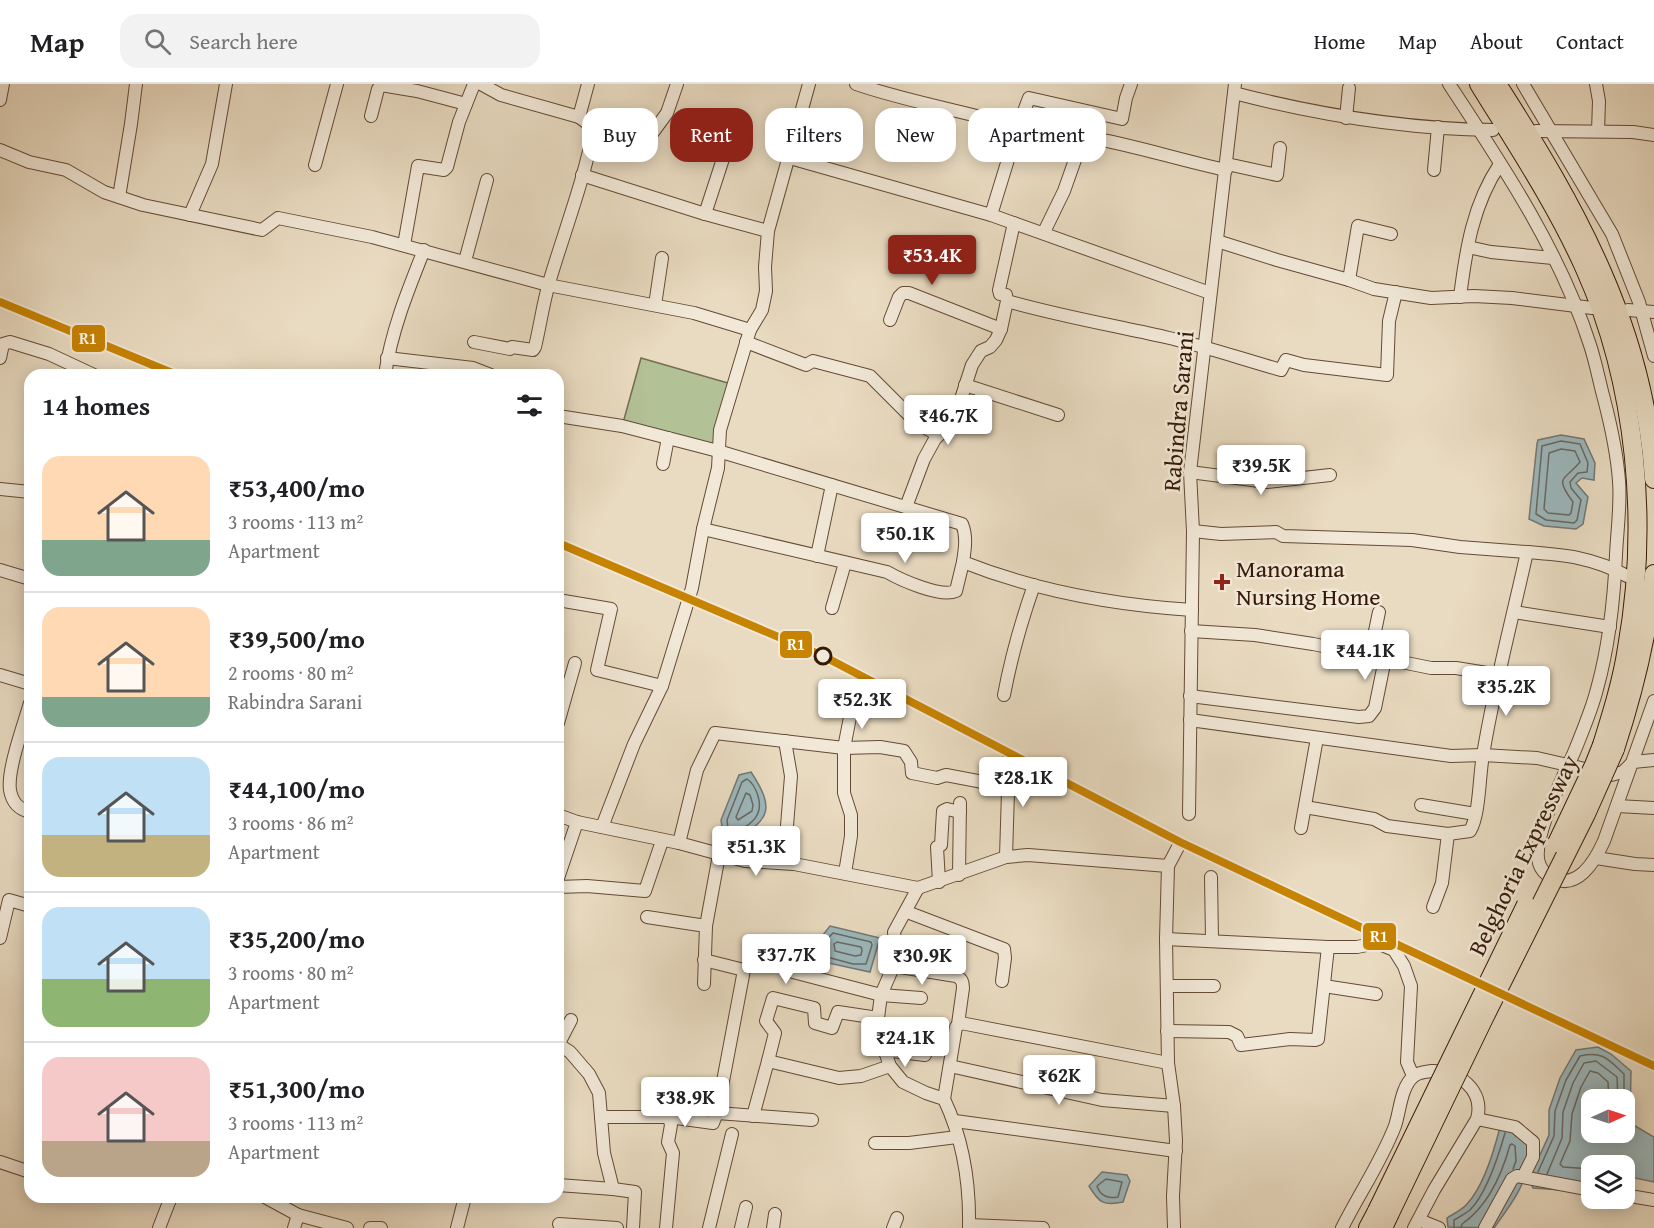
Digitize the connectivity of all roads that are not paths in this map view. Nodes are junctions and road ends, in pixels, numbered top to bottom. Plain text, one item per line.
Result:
1 (3, 84) edge
2 (136, 84) edge
3 (226, 84) edge
4 (337, 84) edge
5 (474, 84) edge
6 (481, 84) edge
7 (588, 84) edge
8 (677, 84) edge
9 (809, 84) edge
10 (856, 84) edge
11 (1131, 84) edge
12 (1449, 84) edge
13 (1479, 84) edge
14 (1497, 84) edge
15 (1523, 84) edge
16 (1596, 84) edge
17 (1234, 88) edge
18 (1349, 88) dead end
19 (0, 100) edge
20 (466, 104) junction
21 (803, 108) edge
22 (1025, 108) edge
23 (1069, 108) edge
24 (968, 113) edge
25 (371, 116) dead end
26 (1106, 116) edge
27 (579, 117) junction
28 (1346, 118) junction
29 (582, 119) edge
30 (658, 125) edge
31 (1438, 127) junction
32 (1479, 130) junction
33 (1493, 130) dead end
34 (1536, 130) dead end
35 (1551, 131) junction
36 (1598, 132) junction
37 (1654, 135) edge
38 (1280, 148) dead end
39 (0, 150) edge
40 (585, 162) edge
41 (722, 162) edge
42 (789, 162) edge
43 (804, 162) edge
44 (1007, 162) edge
45 (1500, 164) junction
46 (315, 165) dead end
47 (1226, 167) junction
48 (1434, 170) dead end
49 (582, 175) junction
50 (487, 180) dead end
51 (119, 197) junction
52 (705, 214) junction
53 (190, 215) junction
54 (991, 215) junction
55 (1014, 223) junction
56 (768, 231) junction
57 (1044, 232) junction
58 (1391, 234) dead end
59 (1217, 241) junction
60 (404, 245) junction
61 (1468, 247) junction
62 (424, 250) junction
63 (662, 258) dead end
64 (1553, 258) junction
65 (465, 261) junction
66 (1348, 280) junction
67 (548, 285) junction
68 (1396, 292) junction
69 (1210, 293) junction
70 (1460, 297) junction
71 (1007, 301) junction
72 (655, 305) junction
73 (1575, 306) junction
74 (1592, 308) dead end
75 (1628, 310) dead end
76 (1648, 312) edge
77 (890, 320) dead end
78 (1001, 329) junction
79 (748, 336) junction
80 (474, 342) dead end
81 (1203, 348) junction
82 (1654, 356) edge
83 (0, 358) edge
84 (387, 358) junction
85 (81, 369) edge
86 (386, 369) edge
87 (476, 369) edge
88 (968, 378) junction
89 (1058, 415) dead end
90 (564, 417) edge
91 (938, 435) junction
92 (668, 438) junction
93 (718, 451) junction
94 (663, 464) dead end
95 (1190, 472) junction
96 (1330, 475) dead end
97 (1654, 479) edge
98 (832, 485) junction
99 (0, 489) edge
100 (24, 491) edge
101 (906, 507) junction
102 (703, 529) junction
103 (1193, 531) junction
104 (1527, 552) junction
105 (817, 556) junction
106 (963, 562) junction
107 (845, 563) junction
108 (0, 570) edge
109 (1621, 572) junction
110 (1654, 574) edge
111 (24, 577) edge
112 (1034, 585) junction
113 (564, 601) edge
114 (832, 608) dead end
115 (1192, 609) junction
116 (1379, 612) dead end
117 (1514, 612) junction
118 (1610, 627) junction
119 (1191, 631) junction
120 (1370, 655) junction
121 (1385, 659) junction
122 (575, 663) dead end
123 (0, 675) edge
124 (1499, 675) junction
125 (24, 682) edge
126 (662, 686) junction
127 (1004, 695) dead end
128 (1190, 696) junction
129 (1654, 701) edge
130 (564, 702) edge
131 (852, 706) dead end
132 (24, 719) edge
133 (1190, 720) junction
134 (1317, 738) junction
135 (784, 741) junction
136 (1609, 747) junction
137 (843, 748) junction
138 (1483, 755) junction
139 (1010, 759) dead end
140 (1654, 760) edge
141 (1633, 762) junction
142 (1568, 766) junction
143 (6, 767) edge
144 (1009, 787) junction
145 (1421, 805) dead end
146 (1617, 806) junction
147 (1305, 807) junction
148 (1654, 808) edge
149 (24, 810) edge
150 (1189, 814) dead end
151 (1475, 814) junction
152 (564, 817) edge
153 (577, 822) junction
154 (602, 827) junction
155 (1301, 828) dead end
156 (1448, 834) junction
157 (662, 841) junction
158 (679, 843) junction
159 (1178, 847) dead end
160 (719, 855) junction
161 (1006, 857) junction
162 (1596, 858) junction
163 (564, 860) edge
164 (784, 863) junction
165 (1654, 865) edge
166 (1168, 866) junction
167 (845, 873) junction
168 (959, 874) junction
169 (1211, 877) dead end
170 (939, 882) junction
171 (564, 887) edge
172 (918, 888) junction
173 (24, 904) edge
174 (1433, 907) dead end
175 (907, 912) junction
176 (647, 917) dead end
177 (706, 926) junction
178 (0, 938) edge
179 (1166, 939) junction
180 (1212, 940) junction
181 (1328, 947) junction
182 (704, 960) junction
183 (894, 966) junction
184 (793, 972) dead end
185 (1002, 981) dead end
186 (704, 984) dead end
187 (1168, 986) junction
188 (1214, 986) dead end
189 (1324, 986) junction
190 (1376, 994) dead end
191 (881, 995) junction
192 (921, 998) dead end
193 (878, 1018) junction
194 (571, 1020) dead end
195 (958, 1024) junction
196 (1167, 1031) junction
197 (564, 1033) edge
198 (564, 1048) edge
199 (884, 1050) junction
200 (925, 1055) dead end
201 (768, 1061) junction
202 (1168, 1063) junction
203 (890, 1066) junction
204 (950, 1066) junction
205 (1413, 1076) junction
206 (944, 1099) junction
207 (1174, 1106) junction
208 (717, 1113) junction
209 (753, 1116) junction
210 (601, 1117) junction
211 (669, 1117) junction
212 (1477, 1119) junction
213 (812, 1120) dead end
214 (955, 1121) junction
215 (732, 1134) dead end
216 (957, 1137) junction
217 (874, 1143) dead end
218 (1176, 1151) junction
219 (0, 1162) edge
220 (24, 1170) edge
221 (1523, 1177) junction
222 (564, 1185) edge
223 (1581, 1188) edge
224 (613, 1189) junction
225 (1635, 1197) edge
226 (1654, 1200) edge
227 (169, 1203) edge
228 (276, 1203) edge
229 (463, 1203) edge
230 (746, 1207) dead end
231 (775, 1214) dead end
232 (298, 1215) junction
233 (1383, 1218) edge
234 (559, 1224) dead end
235 (1416, 1224) edge
236 (969, 1226) edge
237 (159, 1228) edge
238 (294, 1228) edge
239 (348, 1228) edge
240 (370, 1228) edge
241 (381, 1228) edge
242 (457, 1228) edge
243 (617, 1228) edge
244 (633, 1228) edge
245 (666, 1228) edge
246 (709, 1228) edge
247 (741, 1228) edge
248 (773, 1228) edge
249 (1035, 1228) edge
250 (1043, 1228) edge
251 (1174, 1228) edge
252 (1342, 1228) edge
253 (1368, 1228) edge
254 (1439, 1228) edge
255 (1485, 1228) edge

1 - 19 street
2 - 51 street
3 - 53 street
4 - 46 street
5 - 20 street
6 - 27 street
7 - 27 street
8 - 30 street
9 - 21 street
10 - 24 street
11 - 26 street
12 - 32 street
13 - 136 highway, Belghoria Expressway
14 - 97 highway
15 - 35 street
16 - 36 street
17 - 28 street
17 - 47 street, Rabindra Sarani
18 - 28 street
20 - 25 street
20 - 60 street
22 - 23 street
27 - 29 street
28 - 31 street
31 - 32 street
31 - 48 street
32 - 33 street
32 - 45 street
34 - 35 street
35 - 36 street
35 - 76 street
36 - 37 street
38 - 47 street
39 - 51 street
40 - 49 street
41 - 52 street
42 - 56 street
43 - 54 street
44 - 54 street
45 - 61 street
45 - 64 street
47 - 57 street
47 - 59 street, Rabindra Sarani
49 - 52 street
49 - 67 street
50 - 65 street
51 - 53 street
52 - 56 street
53 - 60 street
54 - 55 street
55 - 57 street
55 - 71 street
56 - 79 street
57 - 69 street
58 - 66 street
59 - 66 street
59 - 69 street, Rabindra Sarani
60 - 62 street
61 - 64 street
61 - 70 street
62 - 65 street
62 - 84 street
63 - 72 street
64 - 73 street
65 - 67 street
66 - 68 street
67 - 72 street
67 - 80 street
68 - 70 street
68 - 81 street
69 - 81 street, Rabindra Sarani
70 - 73 street
71 - 78 street
71 - 81 street
72 - 79 street
73 - 74 street
73 - 109 street
75 - 76 street
76 - 82 street
77 - 78 street
78 - 88 street
79 - 91 street
79 - 93 street
81 - 95 street, Rabindra Sarani
83 - 85 street
84 - 86 street
84 - 87 street
88 - 89 street
88 - 91 street
90 - 92 street
91 - 101 street
92 - 93 street
92 - 94 street
93 - 98 street
93 - 102 street
95 - 96 street
95 - 103 street, Rabindra Sarani
98 - 101 street
98 - 105 street
99 - 100 street
101 - 106 street
102 - 105 street
102 - 126 street
103 - 104 street
103 - 115 street, Rabindra Sarani
104 - 109 street
104 - 117 street
105 - 107 street
106 - 107 street
106 - 112 street
107 - 114 street
108 - 111 street
109 - 118 street
110 - 136 highway, Belghoria Expressway
112 - 115 street
112 - 127 street
113 - 126 street
115 - 119 street, Rabindra Sarani
116 - 120 street
117 - 118 street
117 - 124 street
118 - 142 street
119 - 120 street
119 - 128 street, Rabindra Sarani
120 - 121 street
121 - 124 street
121 - 128 street
122 - 130 street
123 - 125 street
124 - 138 street
126 - 154 street
128 - 133 street, Rabindra Sarani
129 - 141 street
131 - 137 street
132 - 143 street
133 - 134 street
133 - 150 street, Rabindra Sarani
134 - 138 street
134 - 147 street
135 - 137 street
135 - 158 street
135 - 164 street
136 - 233 highway, Belghoria Expressway, bridge
137 - 144 street
137 - 167 street
138 - 142 street
138 - 151 street
139 - 144 street
140 - 141 street
141 - 142 street
141 - 146 street
142 - 162 street
143 - 149 street
144 - 161 street
145 - 151 street
146 - 148 street
146 - 162 street
147 - 155 street
147 - 156 street
151 - 156 street
152 - 153 street
153 - 154 street
153 - 163 street
154 - 157 street
156 - 174 street
157 - 158 street
157 - 171 street
158 - 160 street
159 - 166 street
160 - 164 street
160 - 177 street
161 - 166 street
161 - 168 street
162 - 165 street
164 - 167 street
166 - 179 street
167 - 172 street
168 - 170 street
168 - 170 street
169 - 180 street
170 - 172 street
172 - 175 street
173 - 178 street
175 - 183 street
175 - 185 street
176 - 177 street
177 - 182 street
179 - 180 street
179 - 187 street
180 - 181 street
181 - 189 street
181 - 205 street
182 - 186 street
182 - 208 street
183 - 191 street
183 - 195 street
184 - 191 street
187 - 188 street
187 - 196 street
189 - 190 street
189 - 196 street
191 - 192 street
191 - 193 street
193 - 199 street
193 - 201 street
194 - 197 street
195 - 202 street
195 - 204 street
196 - 202 street
198 - 210 street
199 - 200 street
199 - 203 street
201 - 203 street
201 - 209 street
202 - 207 street
203 - 206 street
204 - 206 street
204 - 207 street
205 - 212 street
205 - 252 street
206 - 214 street
207 - 218 street
208 - 209 street
208 - 211 street
209 - 213 street
210 - 211 street
210 - 224 street
211 - 245 street
212 - 221 street
212 - 235 street
214 - 216 street
214 - 218 street
215 - 246 street
216 - 217 street
216 - 236 street
218 - 251 street
219 - 220 street
221 - 223 street
221 - 255 street
222 - 224 street
224 - 244 street
225 - 226 street
227 - 237 street
228 - 232 street
229 - 242 street
230 - 247 street
231 - 248 street
232 - 238 street
232 - 239 street
233 - 253 highway, Belghoria Expressway
234 - 243 street
235 - 254 street
236 - 249 street
240 - 241 street
249 - 250 street

